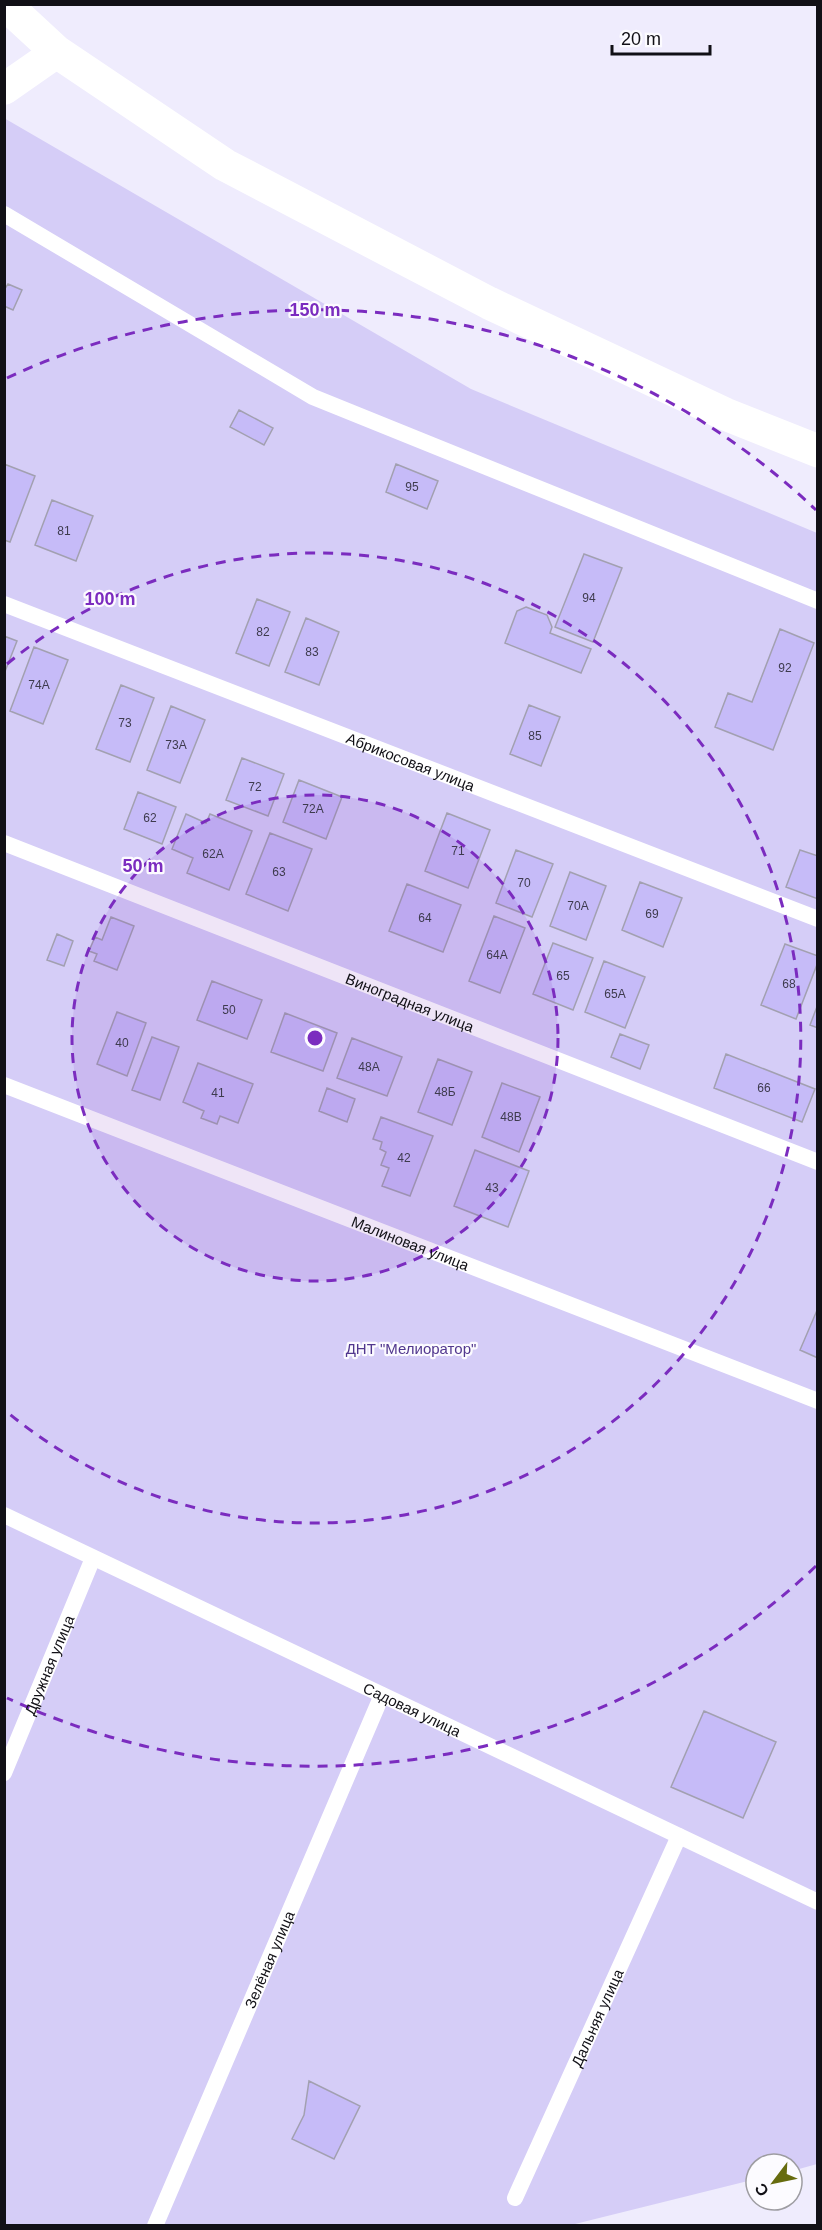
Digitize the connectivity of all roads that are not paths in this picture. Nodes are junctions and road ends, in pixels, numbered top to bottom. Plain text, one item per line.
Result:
1 (5, 4) edge
2 (4, 33) edge
3 (57, 52) junction
4 (4, 89) edge
5 (4, 214) edge
6 (818, 451) edge
7 (818, 602) edge
8 (4, 604) edge
9 (4, 843) edge
10 (818, 919) edge
11 (4, 1085) edge
12 (818, 1162) edge
13 (818, 1401) edge
14 (4, 1515) edge
15 (93, 1558) junction
16 (382, 1695) junction
17 (4, 1773) edge
18 (679, 1836) junction
19 (818, 1902) edge
20 (515, 2198) dead end
21 (155, 2226) edge

1 - 3 main road
2 - 3 main road
3 - 4 street
3 - 6 main road
5 - 7 lane
8 - 10 lane, Абрикосовая улица
9 - 12 lane, Виноградная улица
11 - 13 lane, Малиновая улица
14 - 15 lane, Садовая улица
15 - 16 lane, Садовая улица
15 - 17 lane, Дружная улица
16 - 18 lane, Садовая улица
16 - 21 lane, Зелёная улица
18 - 19 lane, Садовая улица
18 - 20 lane, Дальняя улица

